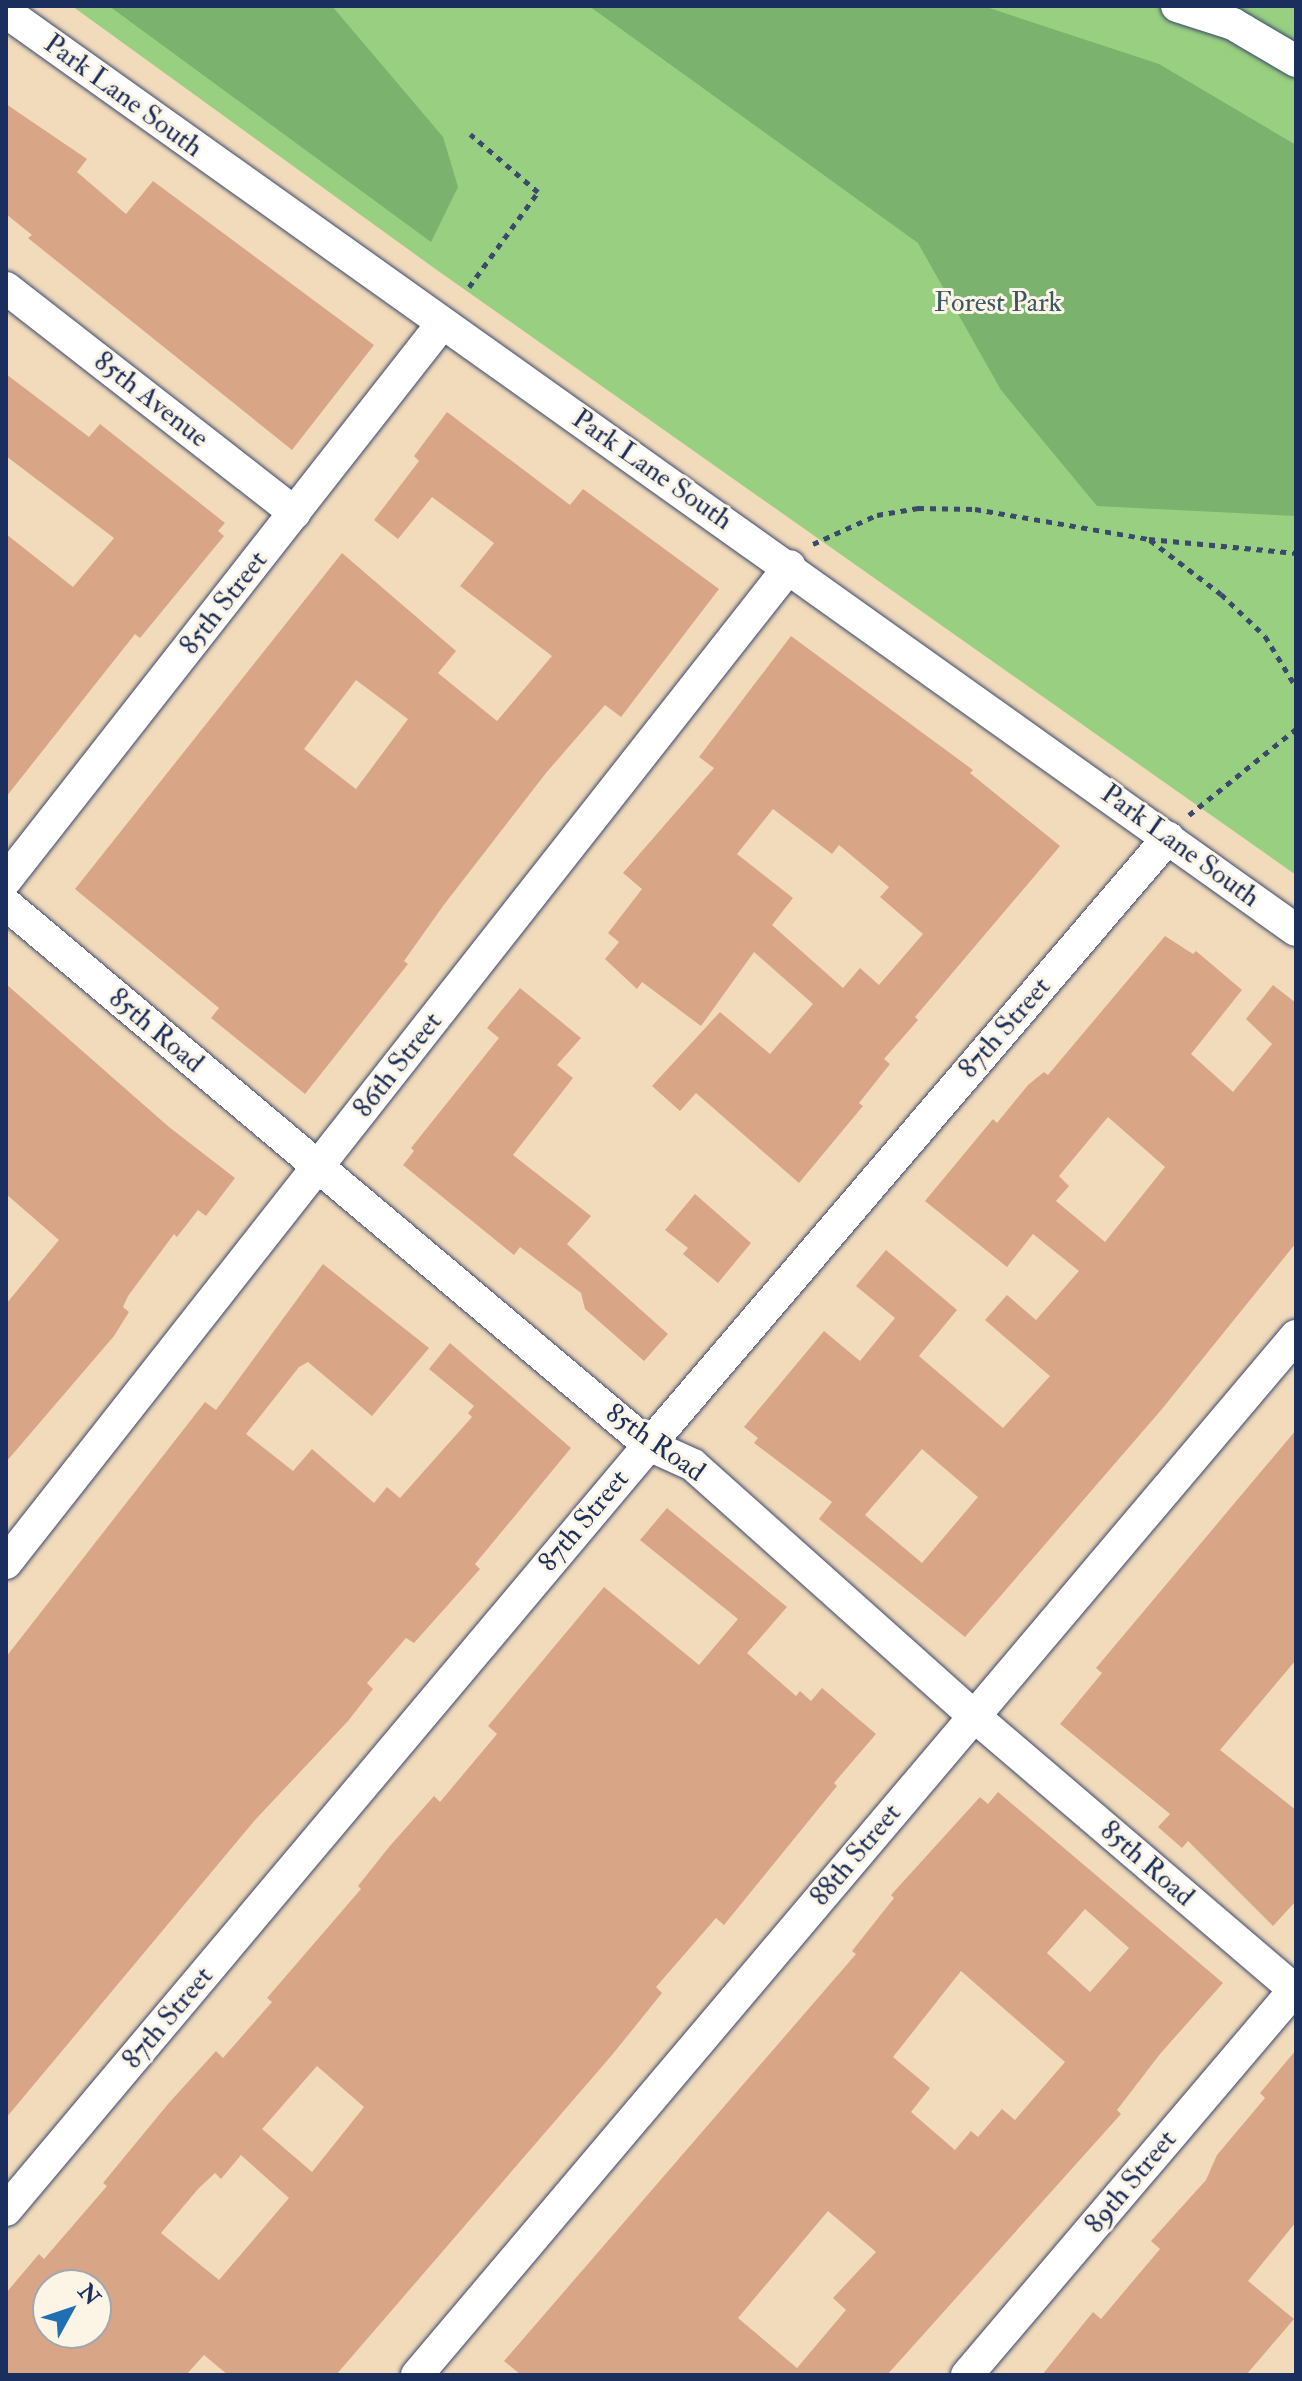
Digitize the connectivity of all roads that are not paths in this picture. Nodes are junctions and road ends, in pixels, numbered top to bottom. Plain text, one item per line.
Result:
1 (1177, 6) edge
2 (6, 12) edge
3 (1296, 61) edge
4 (6, 288) edge
5 (441, 325) junction
6 (295, 513) junction
7 (801, 555) junction
8 (1168, 838) junction
9 (6, 880) edge
10 (6, 904) edge
11 (1296, 930) edge
12 (317, 1168) junction
13 (1296, 1336) edge
14 (649, 1445) junction
15 (6, 1563) edge
16 (974, 1716) junction
17 (1296, 1990) edge
18 (6, 2210) edge
19 (417, 2375) edge
20 (967, 2375) edge

1 - 3 street
2 - 5 street, Park Lane South
4 - 6 street, 85th Avenue
5 - 6 street, 85th Street
5 - 7 street, Park Lane South
6 - 9 street, 85th Street
7 - 8 street, Park Lane South
7 - 12 street, 86th Street
8 - 11 street, Park Lane South
8 - 14 street, 87th Street
10 - 12 street, 85th Road
12 - 14 street, 85th Road
12 - 15 street, 86th Street
13 - 16 street, 88th Street
14 - 16 street, 85th Road
14 - 18 street, 87th Street
16 - 17 street, 85th Road
16 - 19 street, 88th Street
17 - 20 street, 89th Street

